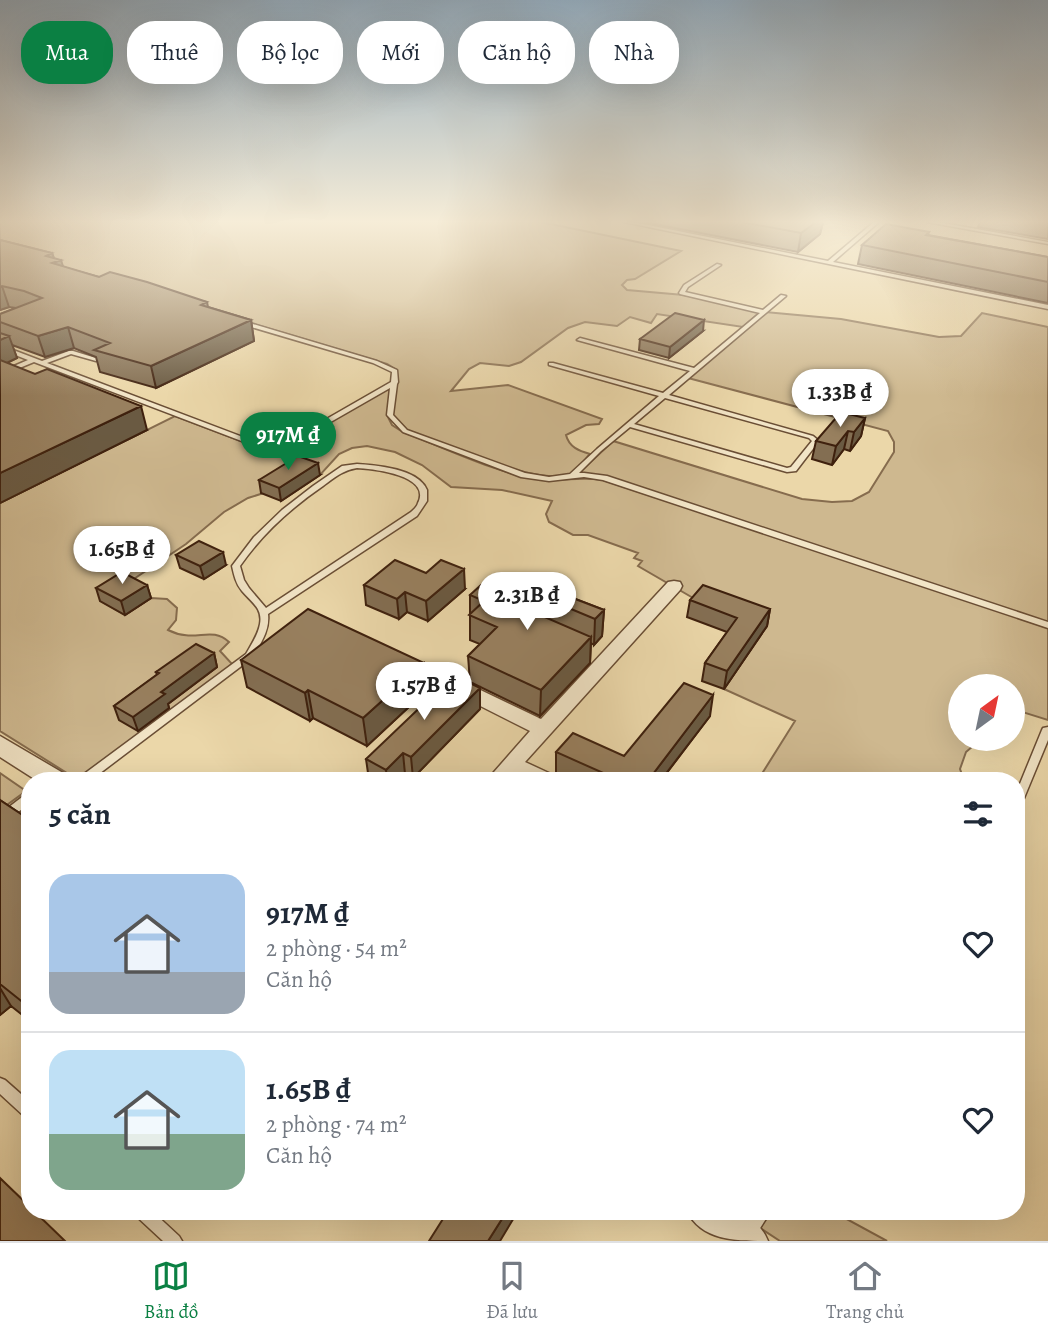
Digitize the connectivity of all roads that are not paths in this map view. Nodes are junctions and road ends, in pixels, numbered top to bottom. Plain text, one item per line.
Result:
1 (696, 280) edge
2 (913, 280) edge
3 (783, 296) dead end
4 (1048, 307) edge
5 (763, 312) junction
6 (230, 319) edge
7 (580, 340) dead end
8 (0, 347) edge
9 (96, 359) edge
10 (33, 360) junction
11 (41, 363) junction
12 (551, 364) dead end
13 (695, 370) junction
14 (0, 374) edge
15 (395, 382) junction
16 (664, 395) junction
17 (629, 425) junction
18 (573, 475) junction
19 (674, 586) dead end
20 (266, 612) junction
21 (1048, 625) edge
22 (438, 677) dead end
23 (544, 729) junction
24 (1047, 730) edge
25 (0, 745) edge
26 (512, 765) junction
27 (41, 772) edge
28 (94, 772) edge
29 (505, 772) edge
30 (527, 772) edge
31 (1025, 784) edge
32 (21, 804) edge
33 (0, 820) edge
34 (0, 1085) edge
35 (21, 1104) edge
36 (151, 1220) edge
37 (728, 1220) edge
38 (753, 1230) edge
39 (174, 1241) edge

1 - 5 lane
2 - 4 lane
3 - 5 lane
5 - 13 lane
6 - 15 lane
7 - 13 lane
8 - 10 lane
9 - 11 lane
10 - 11 lane
10 - 14 lane
11 - 15 lane
12 - 16 lane
13 - 16 lane
15 - 18 lane
16 - 17 lane
16 - 17 lane
17 - 18 lane
18 - 21 lane
19 - 23 street
20 - 20 lane
20 - 28 lane
22 - 23 street
23 - 26 street
24 - 31 lane
25 - 27 street
26 - 29 street
26 - 30 street
32 - 33 lane
34 - 35 lane
36 - 39 lane
37 - 38 street

